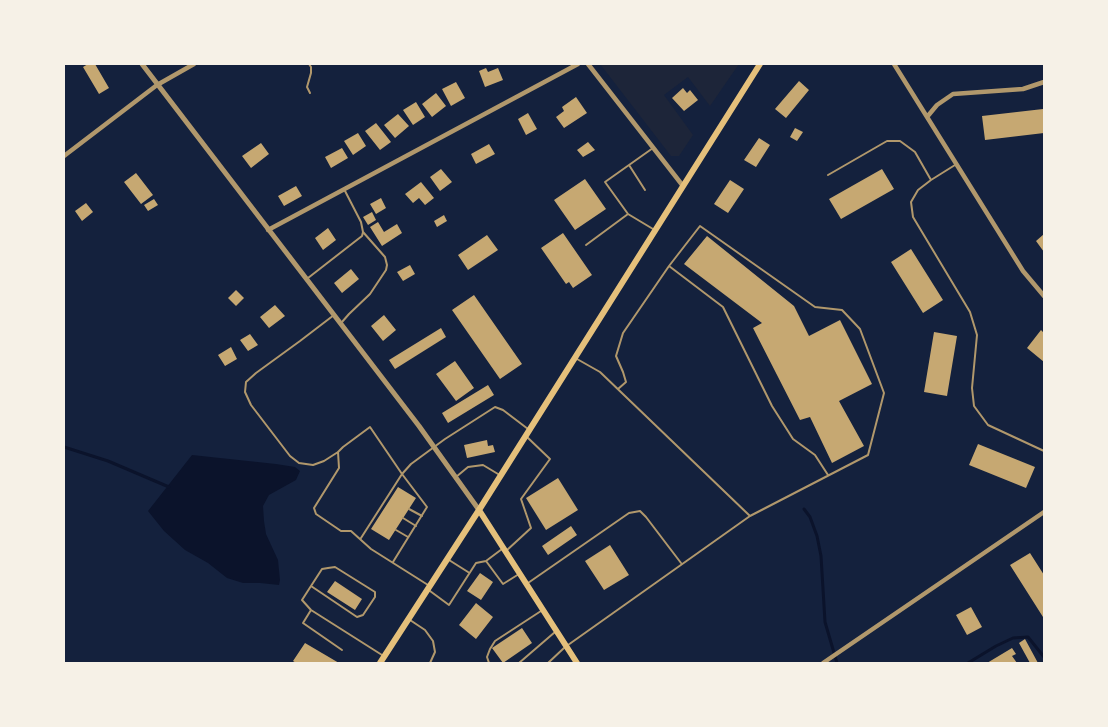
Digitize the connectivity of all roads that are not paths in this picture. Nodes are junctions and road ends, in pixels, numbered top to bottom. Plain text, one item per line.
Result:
1 (142, 64) edge
2 (194, 64) edge
3 (309, 64) edge
4 (578, 64) edge
5 (588, 64) edge
6 (760, 64) edge
7 (894, 64) edge
8 (1044, 82) edge
9 (157, 85) junction
10 (310, 93) dead end
11 (927, 117) junction
12 (653, 148) junction
13 (64, 156) edge
14 (957, 164) junction
15 (628, 166) junction
16 (828, 175) dead end
17 (931, 180) junction
18 (682, 186) junction
19 (344, 189) junction
20 (646, 190) dead end
21 (628, 214) junction
22 (268, 230) junction
23 (655, 230) junction
24 (363, 232) junction
25 (586, 245) dead end
26 (669, 266) junction
27 (306, 279) junction
28 (1044, 296) edge
29 (334, 315) junction
30 (341, 324) junction
31 (575, 357) junction
32 (618, 389) junction
33 (527, 433) junction
34 (434, 447) junction
35 (1044, 451) edge
36 (338, 452) junction
37 (402, 474) junction
38 (828, 475) junction
39 (500, 476) junction
40 (456, 478) junction
41 (409, 508) dead end
42 (479, 510) junction
43 (1044, 512) edge
44 (422, 516) junction
45 (750, 516) junction
46 (375, 517) junction
47 (378, 518) dead end
48 (403, 518) dead end
49 (416, 526) junction
50 (396, 530) dead end
51 (408, 537) junction
52 (361, 538) junction
53 (504, 550) junction
54 (447, 558) junction
55 (486, 561) junction
56 (393, 562) junction
57 (682, 564) junction
58 (469, 573) junction
59 (519, 574) junction
60 (526, 584) junction
61 (310, 586) junction
62 (429, 588) junction
63 (311, 610) junction
64 (543, 610) junction
65 (408, 619) junction
66 (556, 631) junction
67 (566, 646) junction
68 (342, 650) dead end
69 (384, 656) junction
70 (380, 663) edge
71 (430, 663) edge
72 (489, 663) edge
73 (519, 663) edge
74 (548, 663) edge
75 (577, 663) edge
76 (822, 663) edge

1 - 9 street
2 - 9 street
3 - 10 lane
4 - 19 street
5 - 12 street
6 - 18 main road
7 - 11 street
8 - 11 street
9 - 13 street
9 - 22 street
11 - 14 street
12 - 15 lane
12 - 18 street
14 - 17 lane
14 - 28 street
15 - 20 lane
15 - 21 lane
16 - 17 lane
17 - 35 lane
18 - 23 main road
19 - 22 street
19 - 24 lane
21 - 23 lane
21 - 25 lane
22 - 27 street
23 - 31 main road
24 - 27 lane
24 - 30 lane
26 - 32 lane
26 - 38 lane
26 - 38 lane
27 - 29 street
29 - 30 street
29 - 36 lane
30 - 34 street
31 - 32 lane
31 - 33 main road
32 - 45 lane
33 - 34 lane
33 - 39 main road
33 - 53 lane
34 - 37 lane
34 - 40 street
36 - 37 lane
36 - 52 lane
37 - 44 lane
37 - 46 lane
38 - 45 lane
39 - 40 lane
39 - 42 main road
40 - 42 street
41 - 44 lane
42 - 53 main road
42 - 54 main road
43 - 76 street
44 - 49 lane
45 - 57 lane
46 - 47 lane
46 - 52 lane
48 - 49 lane
49 - 51 lane
50 - 51 lane
51 - 56 lane
52 - 56 lane
53 - 55 lane
53 - 59 main road
54 - 58 lane
54 - 62 main road
55 - 58 lane
55 - 59 lane
56 - 62 lane
57 - 60 lane
57 - 67 lane
58 - 62 lane
59 - 60 main road
60 - 64 main road
61 - 61 lane
61 - 63 lane
62 - 65 main road
63 - 68 lane
63 - 69 lane
64 - 66 main road
64 - 72 lane
65 - 69 main road
65 - 71 lane
66 - 67 main road
66 - 73 lane
67 - 74 lane
67 - 75 main road
69 - 70 main road

